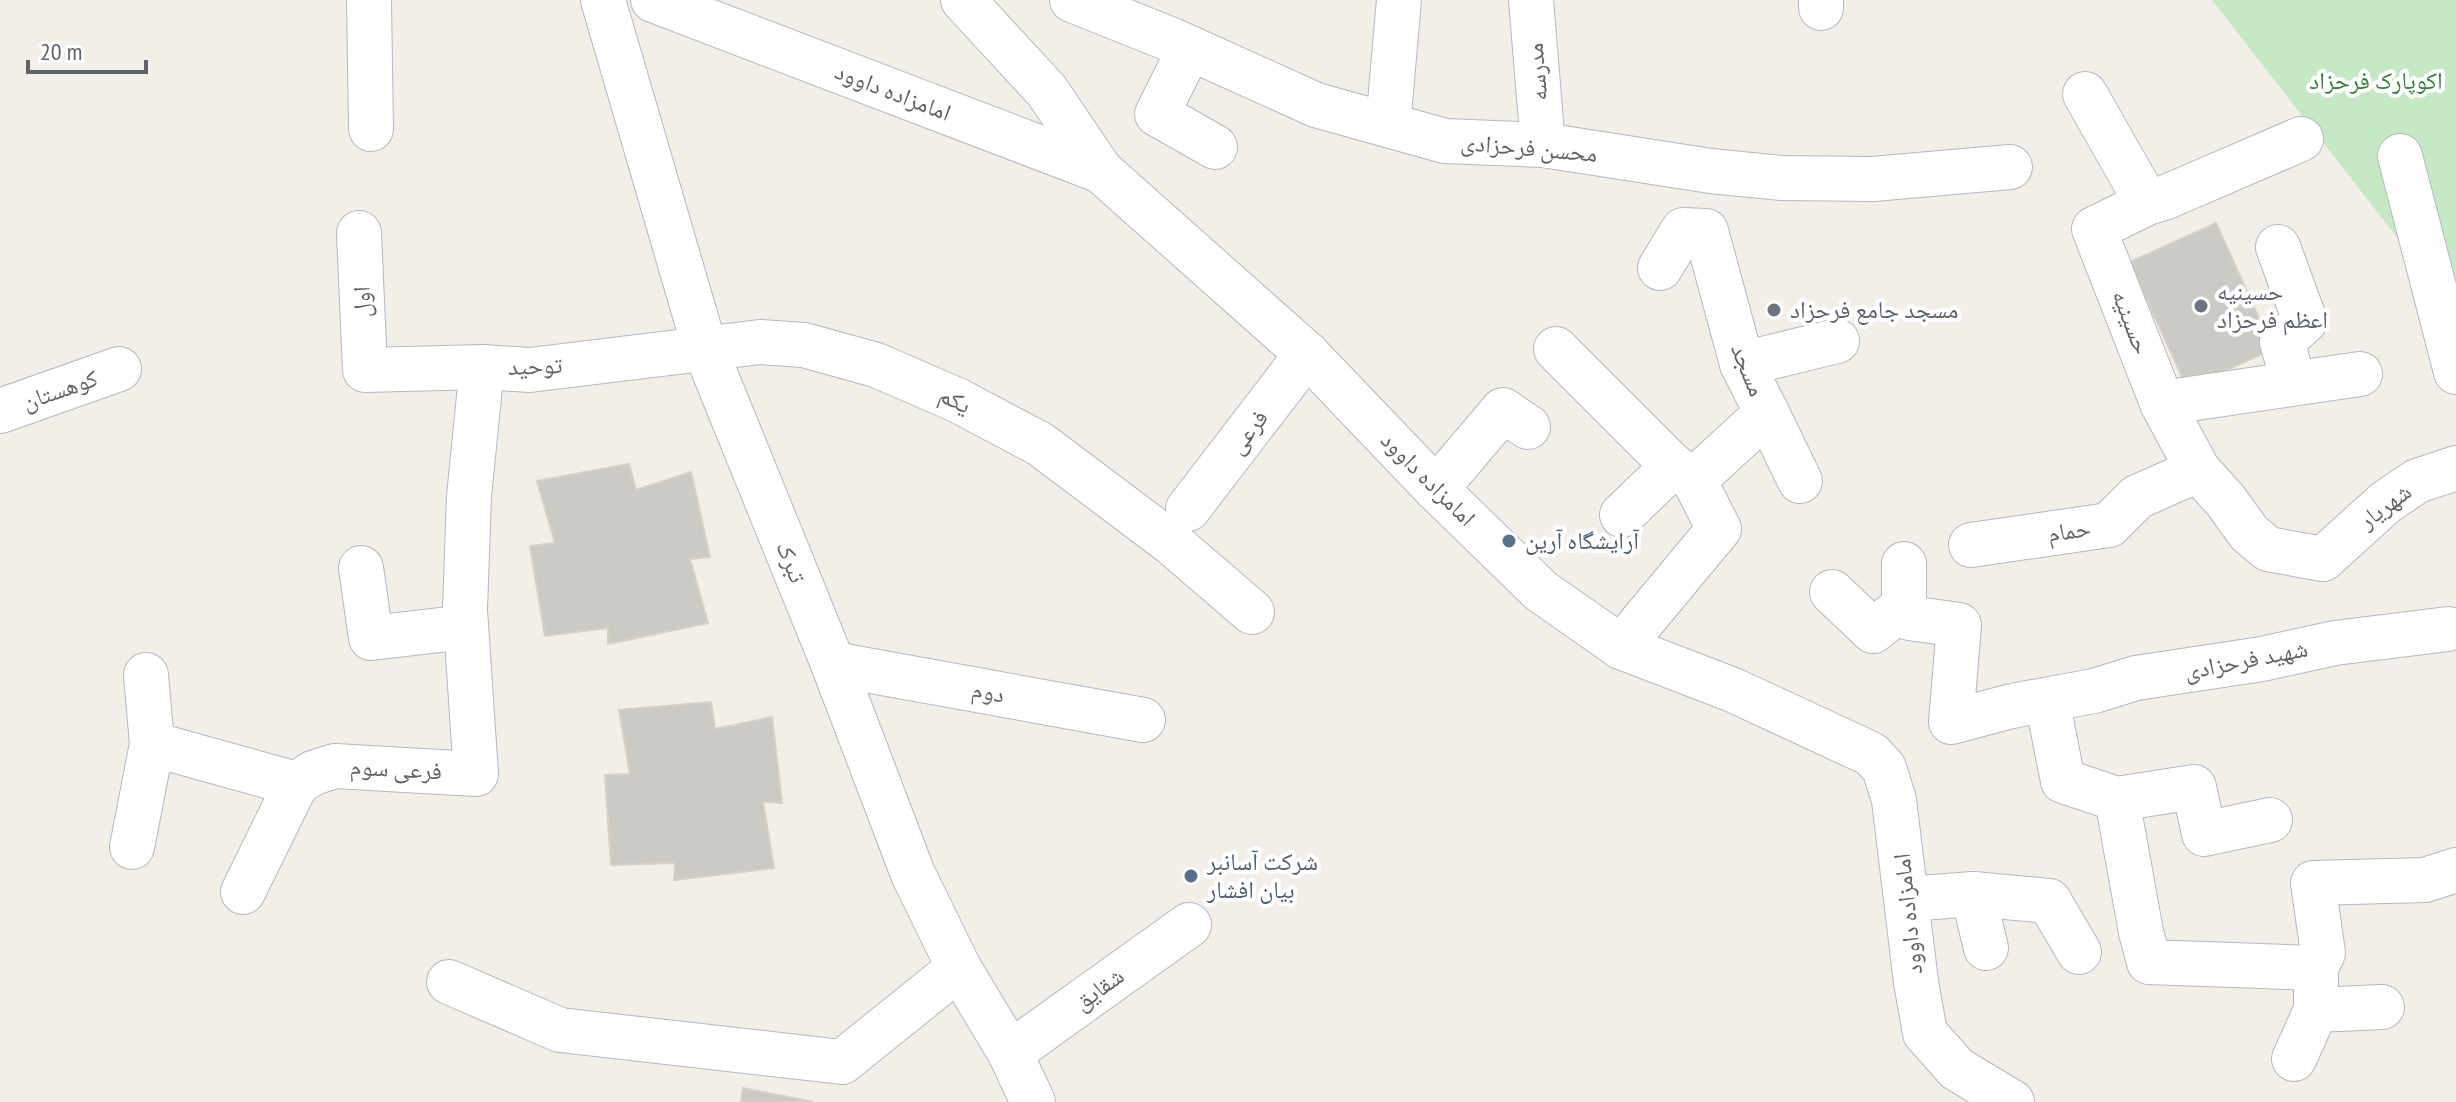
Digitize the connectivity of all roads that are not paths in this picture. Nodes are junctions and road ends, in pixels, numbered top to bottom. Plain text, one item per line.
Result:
1 (369, 0) edge
2 (603, 0) edge
3 (653, 0) edge
4 (963, 0) edge
5 (1072, 0) edge
6 (1399, 0) edge
7 (1531, 0) edge
8 (1190, 48) junction
9 (2085, 94) dead end
10 (1388, 125) junction
11 (371, 129) dead end
12 (2301, 139) dead end
13 (1543, 145) junction
14 (1215, 147) dead end
15 (2400, 156) dead end
16 (2010, 167) dead end
17 (1101, 171) junction
18 (2147, 203) junction
19 (359, 233) dead end
20 (2278, 247) dead end
21 (1660, 268) dead end
22 (1837, 341) dead end
23 (705, 349) junction
24 (1556, 349) dead end
25 (1307, 354) junction
26 (1742, 364) junction
27 (482, 367) junction
28 (119, 369) dead end
29 (365, 370) joint
30 (2456, 372) edge
31 (2360, 374) dead end
32 (2294, 383) junction
33 (2162, 403) junction
34 (0, 411) edge
35 (1767, 413) junction
36 (1528, 427) dead end
37 (2456, 468) edge
38 (2198, 470) junction
39 (1683, 473) junction
40 (1800, 481) dead end
41 (1436, 489) junction
42 (1622, 515) dead end
43 (1180, 527) junction
44 (1971, 545) dead end
45 (2323, 559) joint
46 (361, 568) dead end
47 (1832, 592) dead end
48 (1252, 612) dead end
49 (466, 627) junction
50 (2448, 629) dead end
51 (1621, 647) junction
52 (833, 664) junction
53 (146, 675) dead end
54 (2047, 700) junction
55 (1143, 720) dead end
56 (152, 744) junction
57 (296, 784) junction
58 (2117, 799) junction
59 (2270, 820) dead end
60 (132, 847) dead end
61 (2456, 870) edge
62 (243, 892) dead end
63 (1973, 894) junction
64 (1908, 899) junction
65 (1189, 925) dead end
66 (1986, 948) dead end
67 (2079, 952) dead end
68 (959, 968) junction
69 (2316, 968) junction
70 (449, 982) dead end
71 (2382, 1007) dead end
72 (2316, 1010) junction
73 (1010, 1053) junction
74 (2294, 1059) dead end
75 (1033, 1102) edge
76 (2012, 1102) edge

1 - 11 street
2 - 23 street, تبرک
3 - 17 street, امامزاده داوود
4 - 17 street
5 - 8 street, محسن فرحزادی
6 - 10 street
7 - 13 street, مدرسه
8 - 10 street, محسن فرحزادی
8 - 14 street
9 - 18 street
10 - 13 street, محسن فرحزادی
12 - 18 street, حسینیه
13 - 16 street, محسن فرحزادی
15 - 30 street
17 - 25 street, امامزاده داوود
18 - 33 street, حسینیه
19 - 29 street, اول
20 - 32 street
21 - 26 street, مسجد
22 - 26 street
23 - 27 street, توحید
23 - 43 street, یکم
23 - 52 street, تبرک
24 - 39 street
25 - 41 street, امامزاده داوود
25 - 43 street, فرعی
26 - 35 street, مسجد
27 - 29 street, توحید
27 - 49 street
28 - 34 street, کوهستان
31 - 32 street
32 - 33 street
33 - 38 street, حسینیه
35 - 39 street, مسجد
35 - 40 street
36 - 41 street
37 - 45 street, شهریار
38 - 44 street, حمام
38 - 45 street, حسینیه
39 - 42 street, مسجد
39 - 51 street
41 - 51 street, امامزاده داوود
43 - 48 street, یکم
46 - 49 street
47 - 54 street, شهید فرحزادی
49 - 57 street, فرعی سوم
50 - 54 street, شهید فرحزادی
51 - 64 street, امامزاده داوود
52 - 55 street, دوم
52 - 68 street, تبرک
53 - 56 street
54 - 58 street
56 - 57 street
56 - 60 street
57 - 62 street
58 - 59 street
58 - 69 street
61 - 69 street
63 - 64 street
63 - 66 street
63 - 67 street
64 - 76 street, امامزاده داوود
65 - 73 street, شقایق
68 - 70 street
68 - 73 street, تبرک
69 - 72 street
71 - 72 street
72 - 74 street
73 - 75 street, تبرک

